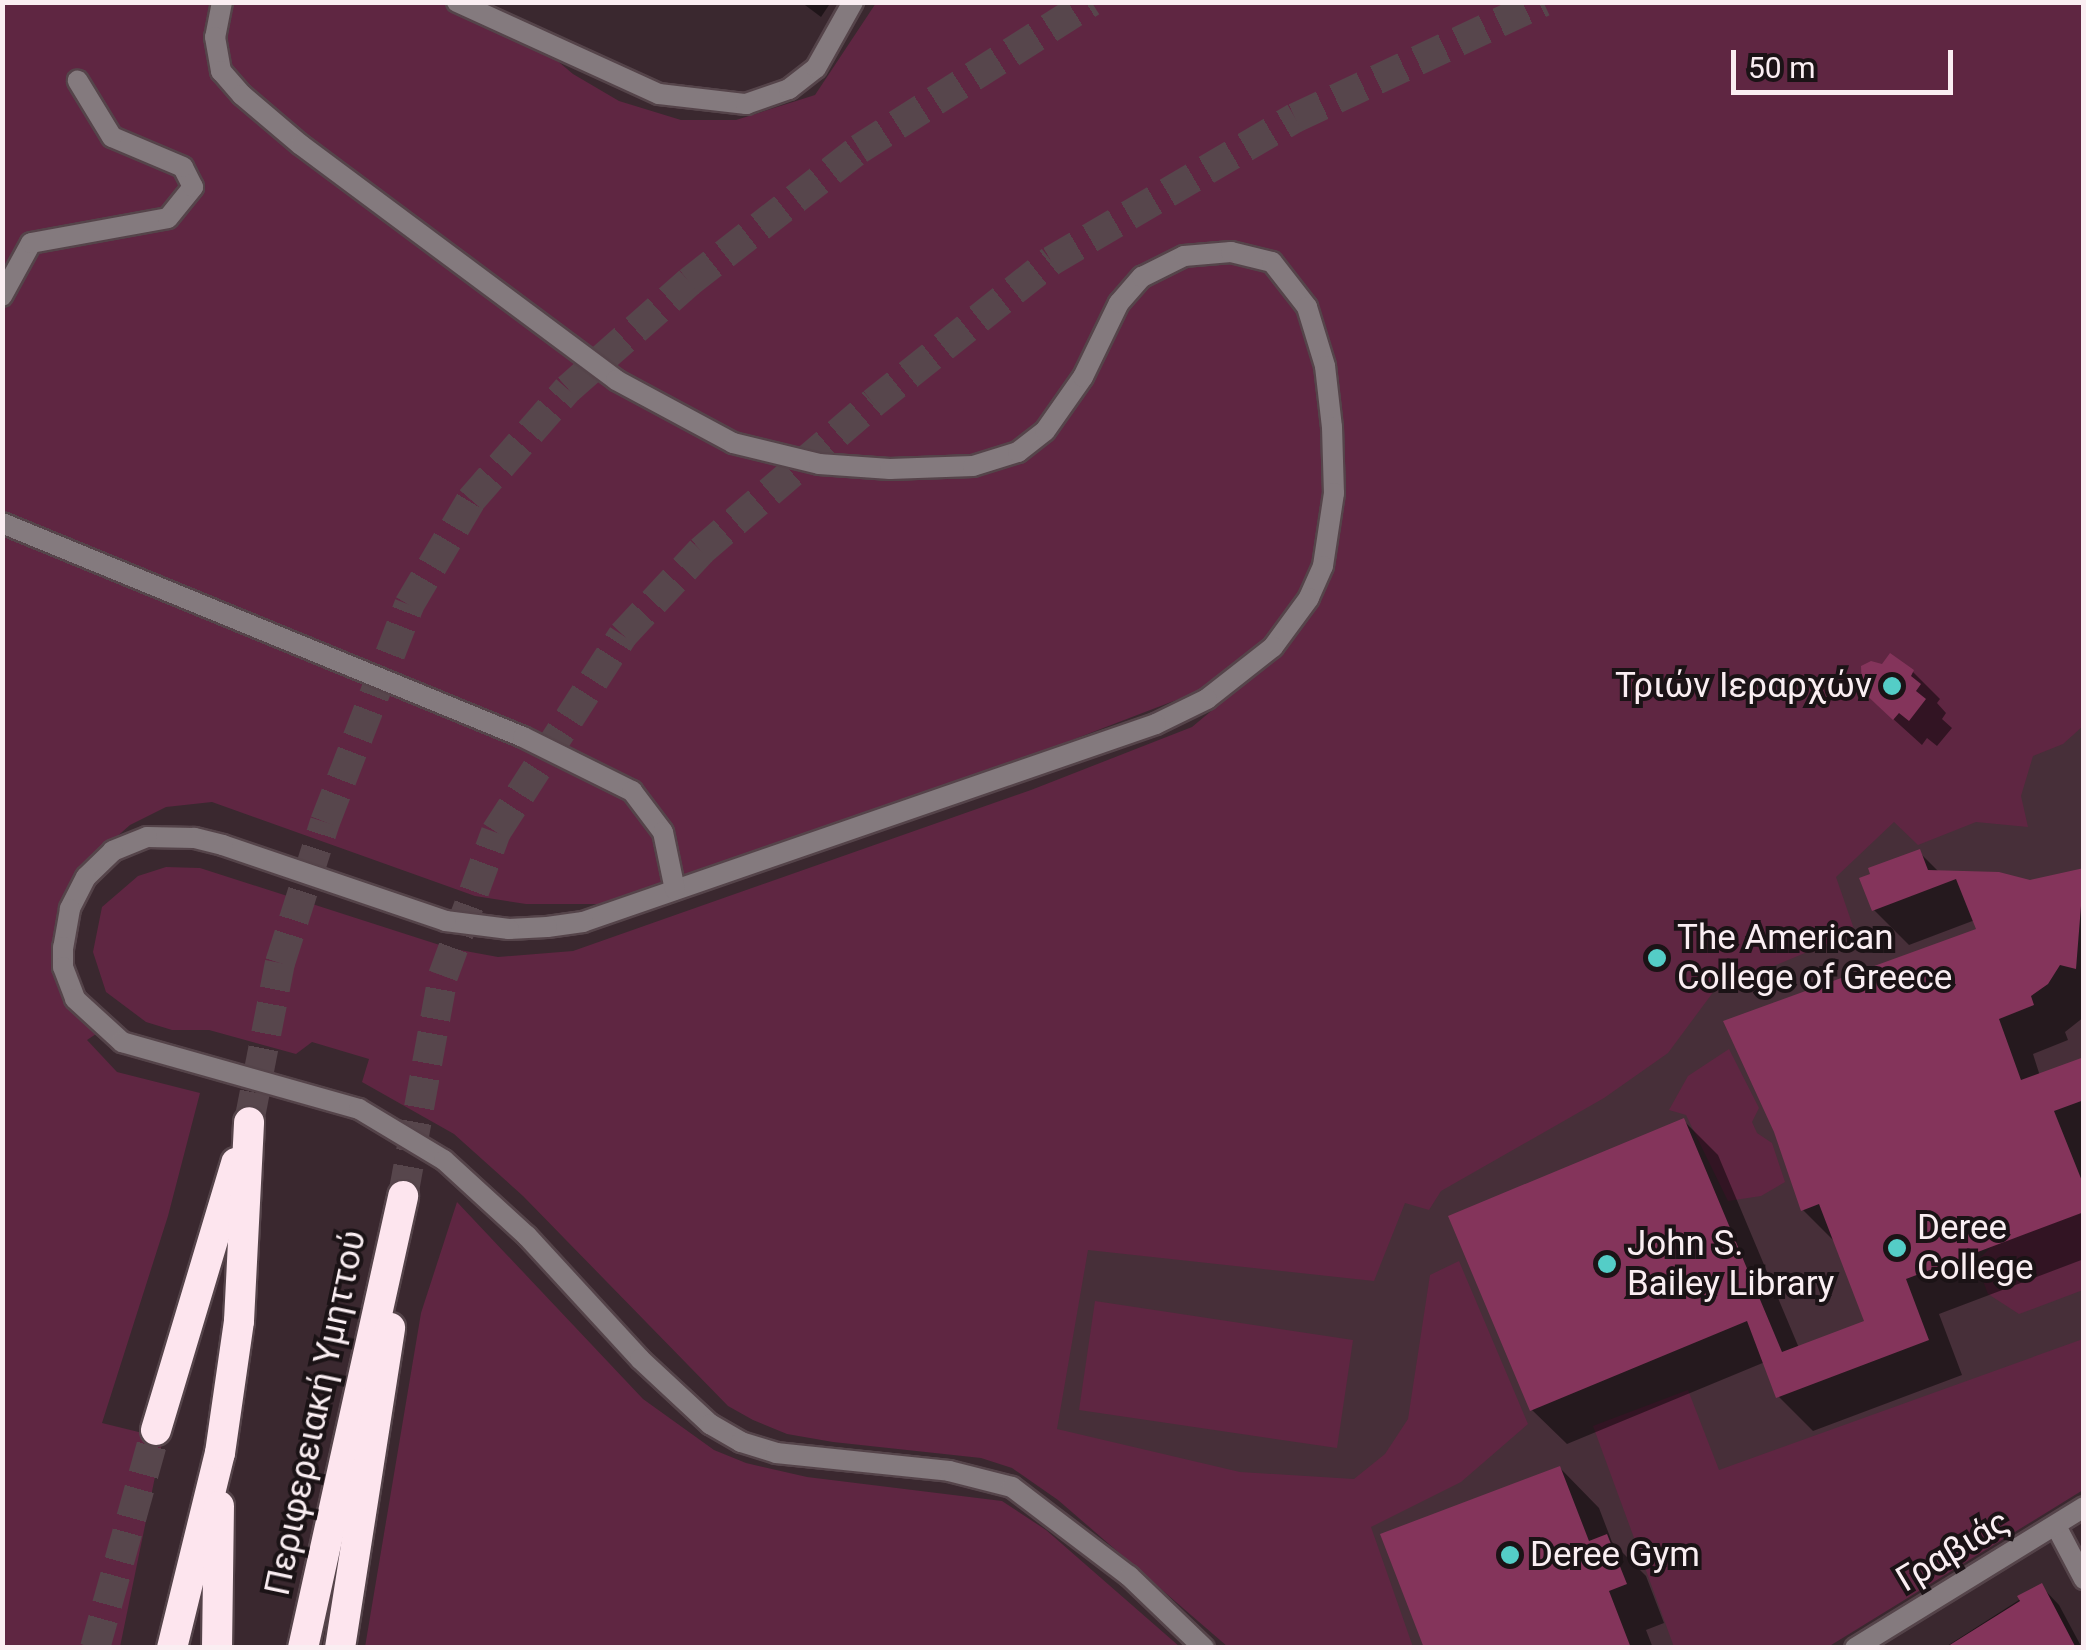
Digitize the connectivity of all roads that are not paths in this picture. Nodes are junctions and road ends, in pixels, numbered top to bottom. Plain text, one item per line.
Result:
1 (222, 2) edge
2 (457, 2) edge
3 (853, 2) edge
4 (78, 81) dead end
5 (2, 296) edge
6 (2, 523) edge
7 (676, 890) junction
8 (156, 1430) tunnel mouth
9 (220, 1453) junction
10 (2084, 1507) edge
11 (2056, 1526) junction
12 (2084, 1579) edge
13 (172, 1648) edge
14 (217, 1648) edge
15 (303, 1648) edge
16 (340, 1648) edge
17 (1204, 1648) edge
18 (1855, 1648) edge

1 - 7 street
2 - 3 street
4 - 5 street
6 - 7 street
7 - 17 street
8 - 9 highway
9 - 13 highway
9 - 14 highway
10 - 11 street, Γραβιάς
11 - 12 street
11 - 18 street, Γραβιάς
15 - 16 highway, Περιφερειακή Υμηττού

